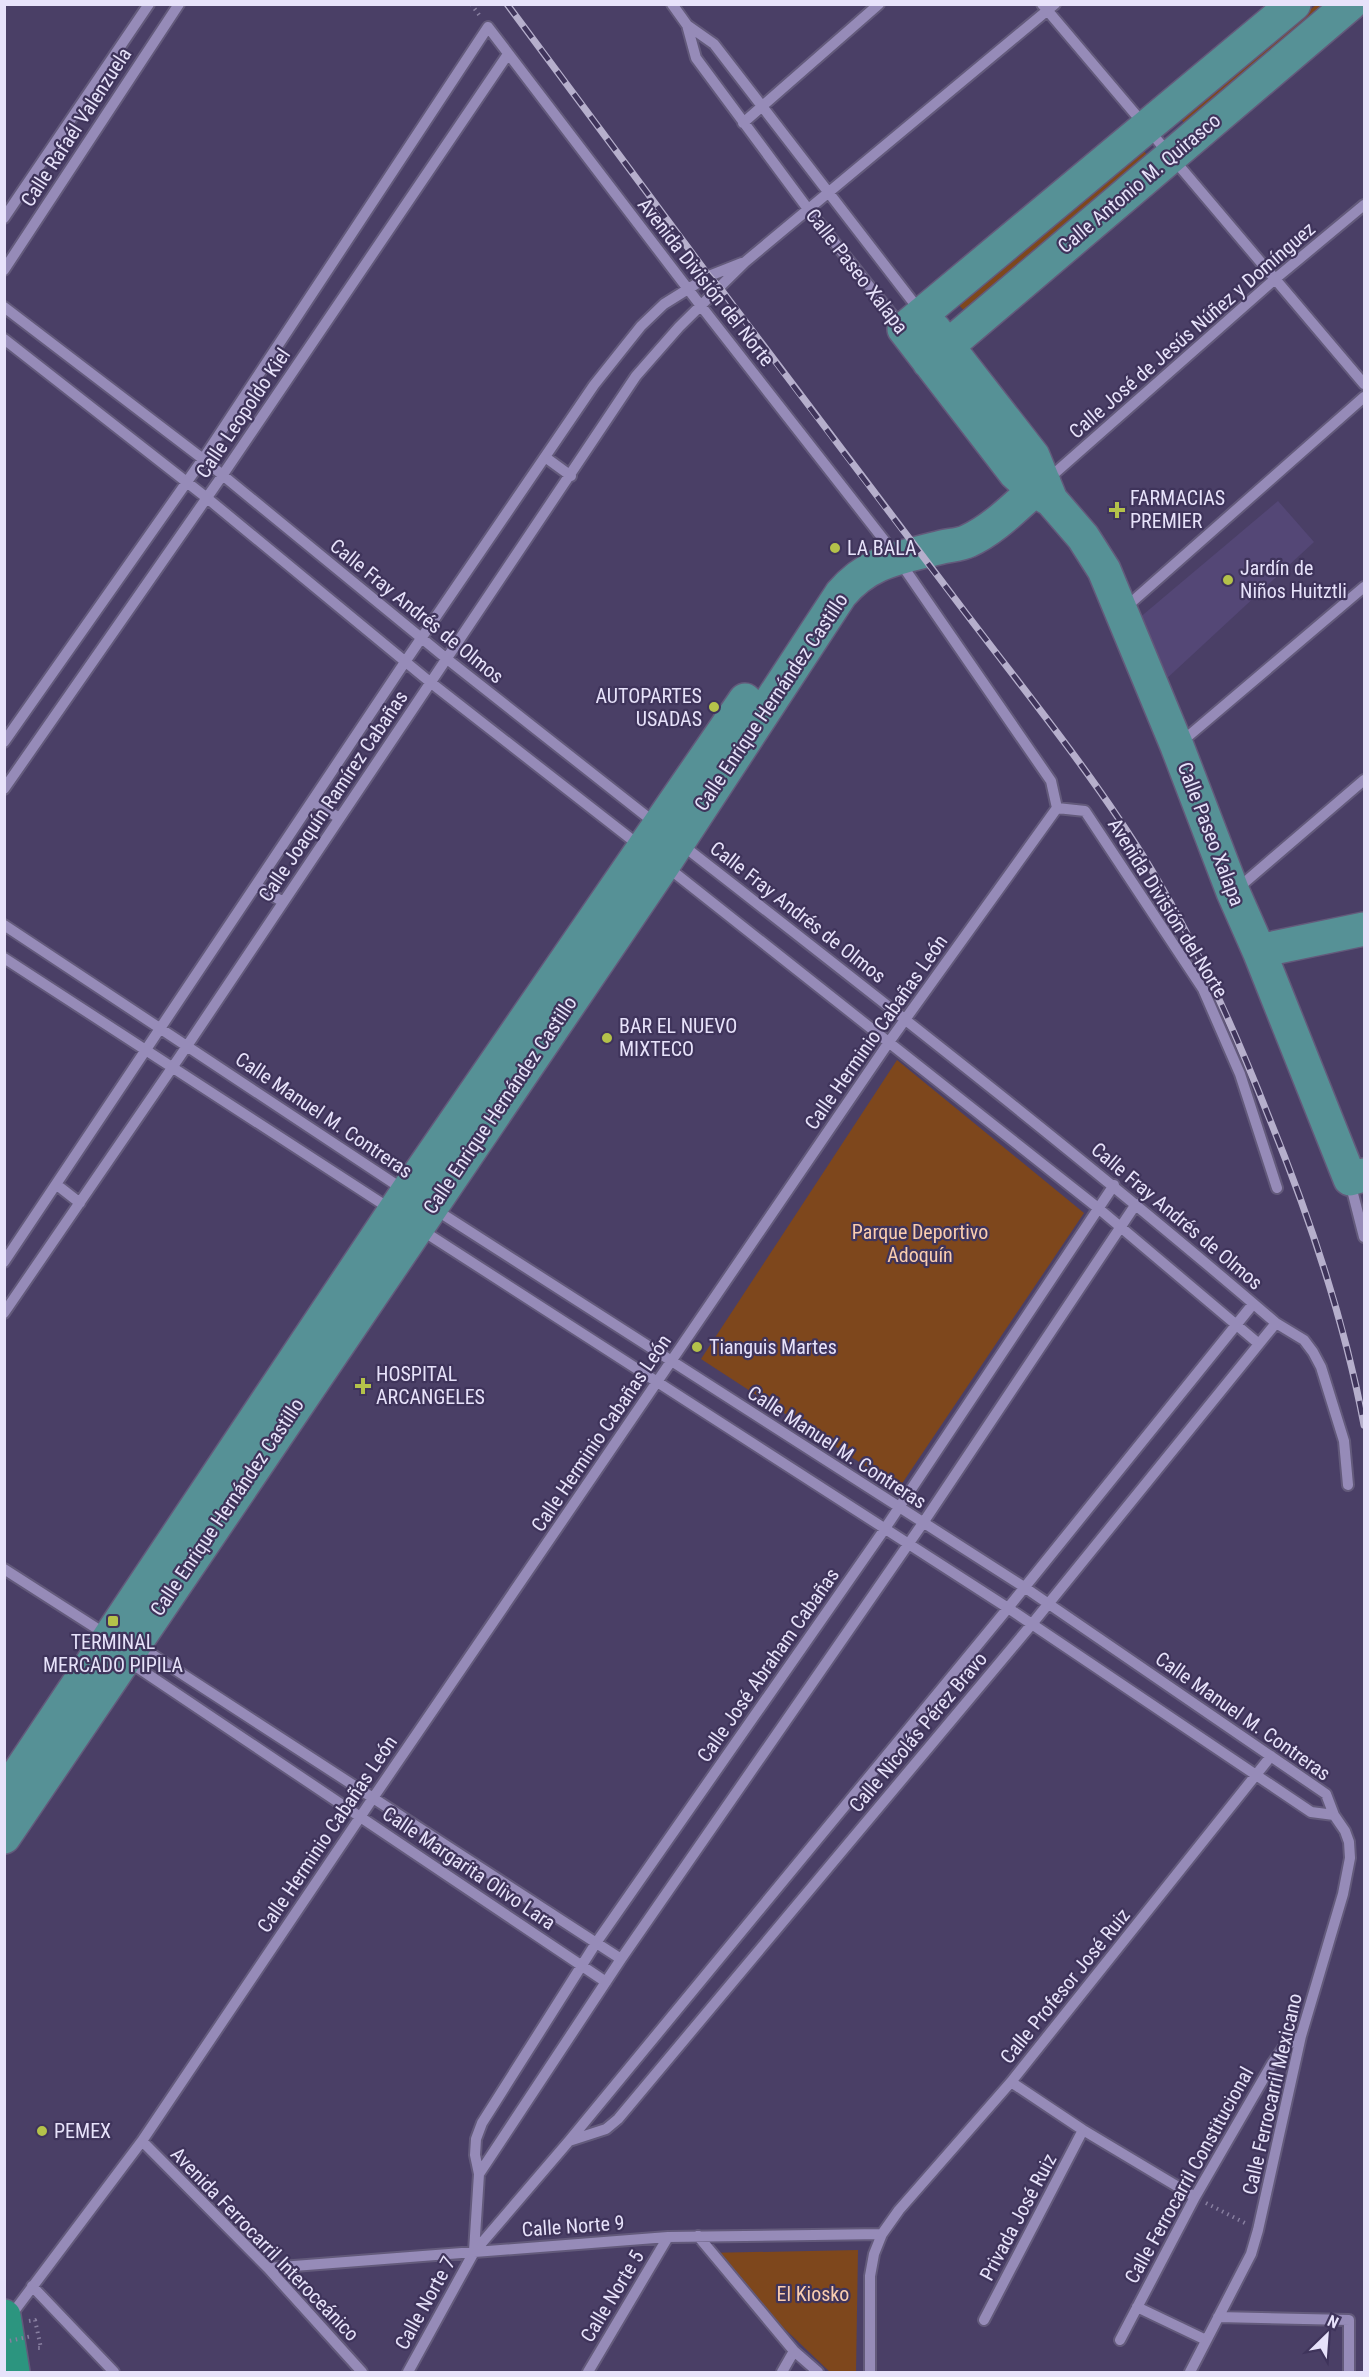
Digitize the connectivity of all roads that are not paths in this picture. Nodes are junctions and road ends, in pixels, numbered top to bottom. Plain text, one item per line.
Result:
1 (148, 4) edge
2 (179, 4) edge
3 (672, 4) edge
4 (879, 4) edge
5 (1294, 4) edge
6 (1350, 4) edge
7 (1048, 7) edge
8 (687, 25) junction
9 (488, 27) joint
10 (508, 54) junction
11 (764, 106) junction
12 (743, 123) junction
13 (1147, 128) junction
14 (1171, 156) junction
15 (828, 192) junction
16 (1365, 205) edge
17 (808, 209) junction
18 (4, 218) edge
19 (745, 262) junction
20 (4, 270) edge
21 (1275, 279) junction
22 (688, 289) junction
23 (701, 306) junction
24 (4, 307) edge
25 (913, 322) junction
26 (4, 339) edge
27 (938, 354) junction
28 (1365, 384) edge
29 (1365, 397) edge
30 (545, 457) junction
31 (203, 459) junction
32 (222, 476) junction
33 (571, 476) junction
34 (186, 482) junction
35 (1043, 491) junction
36 (207, 498) junction
37 (894, 554) junction
38 (1365, 587) edge
39 (1122, 611) junction
40 (421, 638) junction
41 (447, 659) junction
42 (405, 662) junction
43 (430, 682) junction
44 (4, 742) edge
45 (1177, 746) junction
46 (1365, 780) edge
47 (4, 789) edge
48 (313, 801) junction
49 (1057, 808) junction
50 (339, 818) junction
51 (661, 845) junction
52 (257, 886) junction
53 (1233, 892) junction
54 (283, 903) junction
55 (4, 925) edge
56 (1365, 929) edge
57 (1259, 951) junction
58 (4, 958) edge
59 (906, 1019) junction
60 (162, 1029) junction
61 (889, 1042) junction
62 (187, 1046) junction
63 (147, 1052) junction
64 (172, 1068) junction
65 (1357, 1177) edge
66 (57, 1185) junction
67 (1114, 1185) junction
68 (1277, 1188) dead end
69 (80, 1203) junction
70 (1136, 1204) junction
71 (1098, 1208) junction
72 (412, 1209) junction
73 (1121, 1226) junction
74 (1365, 1237) edge
75 (4, 1262) edge
76 (1253, 1304) junction
77 (4, 1313) edge
78 (1276, 1323) junction
79 (1236, 1324) junction
80 (1259, 1344) junction
81 (671, 1361) junction
82 (657, 1382) junction
83 (1348, 1485) dead end
84 (899, 1508) junction
85 (923, 1523) junction
86 (885, 1530) junction
87 (908, 1545) junction
88 (4, 1569) edge
89 (1024, 1587) junction
90 (1048, 1604) junction
91 (1008, 1608) junction
92 (1032, 1624) junction
93 (122, 1645) junction
94 (1271, 1756) junction
95 (1256, 1777) junction
96 (4, 1795) edge
97 (373, 1798) junction
98 (1334, 1815) junction
99 (361, 1817) junction
100 (4, 1836) edge
101 (596, 1943) junction
102 (621, 1959) junction
103 (581, 1965) junction
104 (606, 1982) junction
105 (1301, 2036) junction
106 (1011, 2082) junction
107 (1083, 2130) junction
108 (142, 2141) junction
109 (569, 2141) junction
110 (479, 2174) junction
111 (1195, 2197) junction
112 (882, 2234) junction
113 (698, 2236) junction
114 (668, 2237) junction
115 (474, 2252) junction
116 (268, 2268) junction
117 (32, 2286) junction
118 (1137, 2307) junction
119 (1218, 2318) junction
120 (984, 2320) dead end
121 (16, 2327) edge
122 (1120, 2340) dead end
123 (1206, 2340) junction
124 (794, 2351) junction
125 (13, 2373) edge
126 (114, 2373) edge
127 (362, 2373) edge
128 (408, 2373) edge
129 (588, 2373) edge
130 (782, 2373) edge
131 (818, 2373) edge
132 (870, 2373) edge
133 (1190, 2373) edge
134 (1348, 2373) edge

1 - 18 street, Calle Rafaél Valenzuela
2 - 20 street, Calle Rafaél Valenzuela
3 - 8 street, Calle Paseo Xalapa
4 - 11 street
5 - 13 main road, Calle Antonio M. Quirasco
6 - 14 main road, Calle Antonio M. Quirasco
7 - 13 street
7 - 15 street
8 - 11 street, Calle Paseo Xalapa
8 - 12 street, Calle Paseo Xalapa
9 - 10 street, Avenida División del Norte
9 - 31 street, Calle Leopoldo Kiel
10 - 22 street, Avenida División del Norte
10 - 32 street, Calle Leopoldo Kiel
11 - 12 street
11 - 15 street, Calle Paseo Xalapa
12 - 17 street, Calle Paseo Xalapa
13 - 14 street
13 - 25 main road, Calle Antonio M. Quirasco
14 - 21 street
14 - 27 main road, Calle Antonio M. Quirasco
15 - 17 street
15 - 25 street, Calle Paseo Xalapa
16 - 21 street, Calle José de Jesús Núñez y Domínguez
17 - 19 street
17 - 25 street, Calle Paseo Xalapa
19 - 22 street, Calle Joaquín Ramírez Cabañas
19 - 23 street, Calle Joaquín Ramírez Cabañas
21 - 28 street
21 - 35 street, Calle José de Jesús Núñez y Domínguez
22 - 23 street, Avenida División del Norte
22 - 30 street, Calle Joaquín Ramírez Cabañas
23 - 33 street, Calle Joaquín Ramírez Cabañas
23 - 37 street, Avenida División del Norte
24 - 31 street, Calle Fray Andrés de Olmos
25 - 27 main road, Calle Paseo Xalapa
26 - 34 street, Calle Fray Andrés de Olmos
27 - 35 main road, Calle Paseo Xalapa
29 - 39 street
30 - 33 street
30 - 40 street, Calle Joaquín Ramírez Cabañas
31 - 32 street, Calle Fray Andrés de Olmos
31 - 34 street, Calle Leopoldo Kiel
32 - 36 street, Calle Leopoldo Kiel
32 - 40 street, Calle Fray Andrés de Olmos
33 - 41 street, Calle Joaquín Ramírez Cabañas
34 - 36 street, Calle Fray Andrés de Olmos
34 - 44 street, Calle Leopoldo Kiel
35 - 37 main road, Calle Enrique Hernández Castillo
35 - 39 main road, Calle Paseo Xalapa
36 - 42 street, Calle Fray Andrés de Olmos
36 - 47 street, Calle Leopoldo Kiel
37 - 49 street
37 - 51 main road, Calle Enrique Hernández Castillo
38 - 45 street
39 - 45 main road, Calle Paseo Xalapa
40 - 41 street, Calle Fray Andrés de Olmos
40 - 42 street, Calle Joaquín Ramírez Cabañas
41 - 43 street, Calle Joaquín Ramírez Cabañas
41 - 51 street, Calle Fray Andrés de Olmos
42 - 43 street, Calle Fray Andrés de Olmos
42 - 48 street, Calle Joaquín Ramírez Cabañas
43 - 50 street, Calle Joaquín Ramírez Cabañas
43 - 51 street, Calle Fray Andrés de Olmos
45 - 53 main road, Calle Paseo Xalapa
46 - 53 street
48 - 50 street
48 - 52 street, Calle Joaquín Ramírez Cabañas
49 - 59 street, Calle Herminio Cabañas León
49 - 68 street, Avenida División del Norte
50 - 54 street, Calle Joaquín Ramírez Cabañas
51 - 59 street, Calle Fray Andrés de Olmos
51 - 61 street, Calle Fray Andrés de Olmos
51 - 72 main road, Calle Enrique Hernández Castillo
52 - 54 street
52 - 60 street, Calle Joaquín Ramírez Cabañas
53 - 57 main road, Calle Paseo Xalapa
54 - 62 street, Calle Joaquín Ramírez Cabañas
55 - 60 street, Calle Manuel M. Contreras
56 - 57 main road
57 - 65 main road, Calle Paseo Xalapa
58 - 63 street, Calle Manuel M. Contreras
59 - 61 street, Calle Herminio Cabañas León
59 - 67 street, Calle Fray Andrés de Olmos
60 - 62 street, Calle Manuel M. Contreras
60 - 63 street, Calle Joaquín Ramírez Cabañas
61 - 71 street, Calle Fray Andrés de Olmos
61 - 81 street, Calle Herminio Cabañas León
62 - 64 street, Calle Joaquín Ramírez Cabañas
62 - 72 street, Calle Manuel M. Contreras
63 - 64 street, Calle Manuel M. Contreras
63 - 66 street, Calle Joaquín Ramírez Cabañas
64 - 69 street, Calle Joaquín Ramírez Cabañas
64 - 72 street, Calle Manuel M. Contreras
65 - 74 street
66 - 69 street
66 - 75 street, Calle Joaquín Ramírez Cabañas
67 - 70 street, Calle Fray Andrés de Olmos
67 - 71 street, Calle José Abraham Cabañas
69 - 77 street, Calle Joaquín Ramírez Cabañas
70 - 73 street, Calle José Abraham Cabañas
70 - 76 street, Calle Fray Andrés de Olmos
71 - 73 street, Calle Fray Andrés de Olmos
71 - 84 street, Calle José Abraham Cabañas
72 - 81 street, Calle Manuel M. Contreras
72 - 82 street, Calle Manuel M. Contreras
72 - 93 main road, Calle Enrique Hernández Castillo
73 - 79 street, Calle Fray Andrés de Olmos
73 - 85 street, Calle José Abraham Cabañas
76 - 78 street, Calle Fray Andrés de Olmos
76 - 79 street, Calle Nicolás Pérez Bravo
78 - 80 street, Calle Nicolás Pérez Bravo
78 - 83 street, Calle Fray Andrés de Olmos
79 - 80 street, Calle Fray Andrés de Olmos
79 - 89 street, Calle Nicolás Pérez Bravo
80 - 90 street, Calle Nicolás Pérez Bravo
81 - 82 street, Calle Herminio Cabañas León
81 - 84 street, Calle Manuel M. Contreras
82 - 86 street, Calle Manuel M. Contreras
82 - 97 street, Calle Herminio Cabañas León
84 - 85 street, Calle Manuel M. Contreras
84 - 86 street, Calle José Abraham Cabañas
85 - 87 street, Calle José Abraham Cabañas
85 - 89 street, Calle Manuel M. Contreras
86 - 87 street, Calle Manuel M. Contreras
86 - 101 street, Calle José Abraham Cabañas
87 - 91 street, Calle Manuel M. Contreras
87 - 102 street, Calle José Abraham Cabañas
88 - 93 street, Calle Margarita Olivo Lara
89 - 90 street, Calle Manuel M. Contreras
89 - 91 street, Calle Nicolás Pérez Bravo
90 - 92 street, Calle Nicolás Pérez Bravo
90 - 94 street, Calle Manuel M. Contreras
91 - 92 street, Calle Manuel M. Contreras
91 - 109 street, Calle Nicolás Pérez Bravo
92 - 95 street, Calle Manuel M. Contreras
92 - 109 street, Calle Nicolás Pérez Bravo
93 - 96 main road, Calle Enrique Hernández Castillo
93 - 97 street, Calle Margarita Olivo Lara
93 - 99 street, Calle Margarita Olivo Lara
93 - 100 main road, Calle Enrique Hernández Castillo
94 - 95 street, Calle Profesor José Ruiz
94 - 98 street, Calle Manuel M. Contreras
95 - 98 street, Calle Manuel M. Contreras
95 - 106 street, Calle Profesor José Ruiz
97 - 99 street, Calle Herminio Cabañas León
97 - 101 street, Calle Margarita Olivo Lara
98 - 105 street, Calle Ferrocarril Mexicano
99 - 103 street, Calle Margarita Olivo Lara
99 - 108 street, Calle Herminio Cabañas León
101 - 102 street, Calle Margarita Olivo Lara
101 - 103 street, Calle José Abraham Cabañas
102 - 104 street, Calle José Abraham Cabañas
103 - 104 street, Calle Margarita Olivo Lara
103 - 110 street, Calle José Abraham Cabañas
104 - 110 street, Calle José Abraham Cabañas
105 - 111 street, Calle Ferrocarril Constitucional
105 - 119 street, Calle Ferrocarril Mexicano
106 - 107 street
106 - 112 street, Calle Profesor José Ruiz
107 - 111 street
107 - 120 street, Privada José Ruiz
108 - 116 street, Avenida Ferrocarril Interoceánico
108 - 117 street, Calle Herminio Cabañas León
109 - 115 street, Calle Nicolás Pérez Bravo
110 - 115 street, Calle José Abraham Cabañas
111 - 118 street, Calle Ferrocarril Constitucional
112 - 113 street, Calle Norte 9
112 - 132 street, Calle Profesor José Ruiz
113 - 114 street, Calle Norte 9
113 - 124 street
114 - 115 street, Calle Norte 9
114 - 129 street, Calle Norte 5
115 - 116 street, Calle Norte 9
115 - 128 street, Calle Norte 7
116 - 127 street, Avenida Ferrocarril Interoceánico
117 - 121 street, Calle Herminio Cabañas León
117 - 126 street
118 - 122 street, Calle Ferrocarril Constitucional
118 - 123 street
119 - 123 street, Calle Ferrocarril Mexicano
119 - 134 street
121 - 125 highway
123 - 133 street, Calle Ferrocarril Mexicano
124 - 130 street
124 - 131 street

